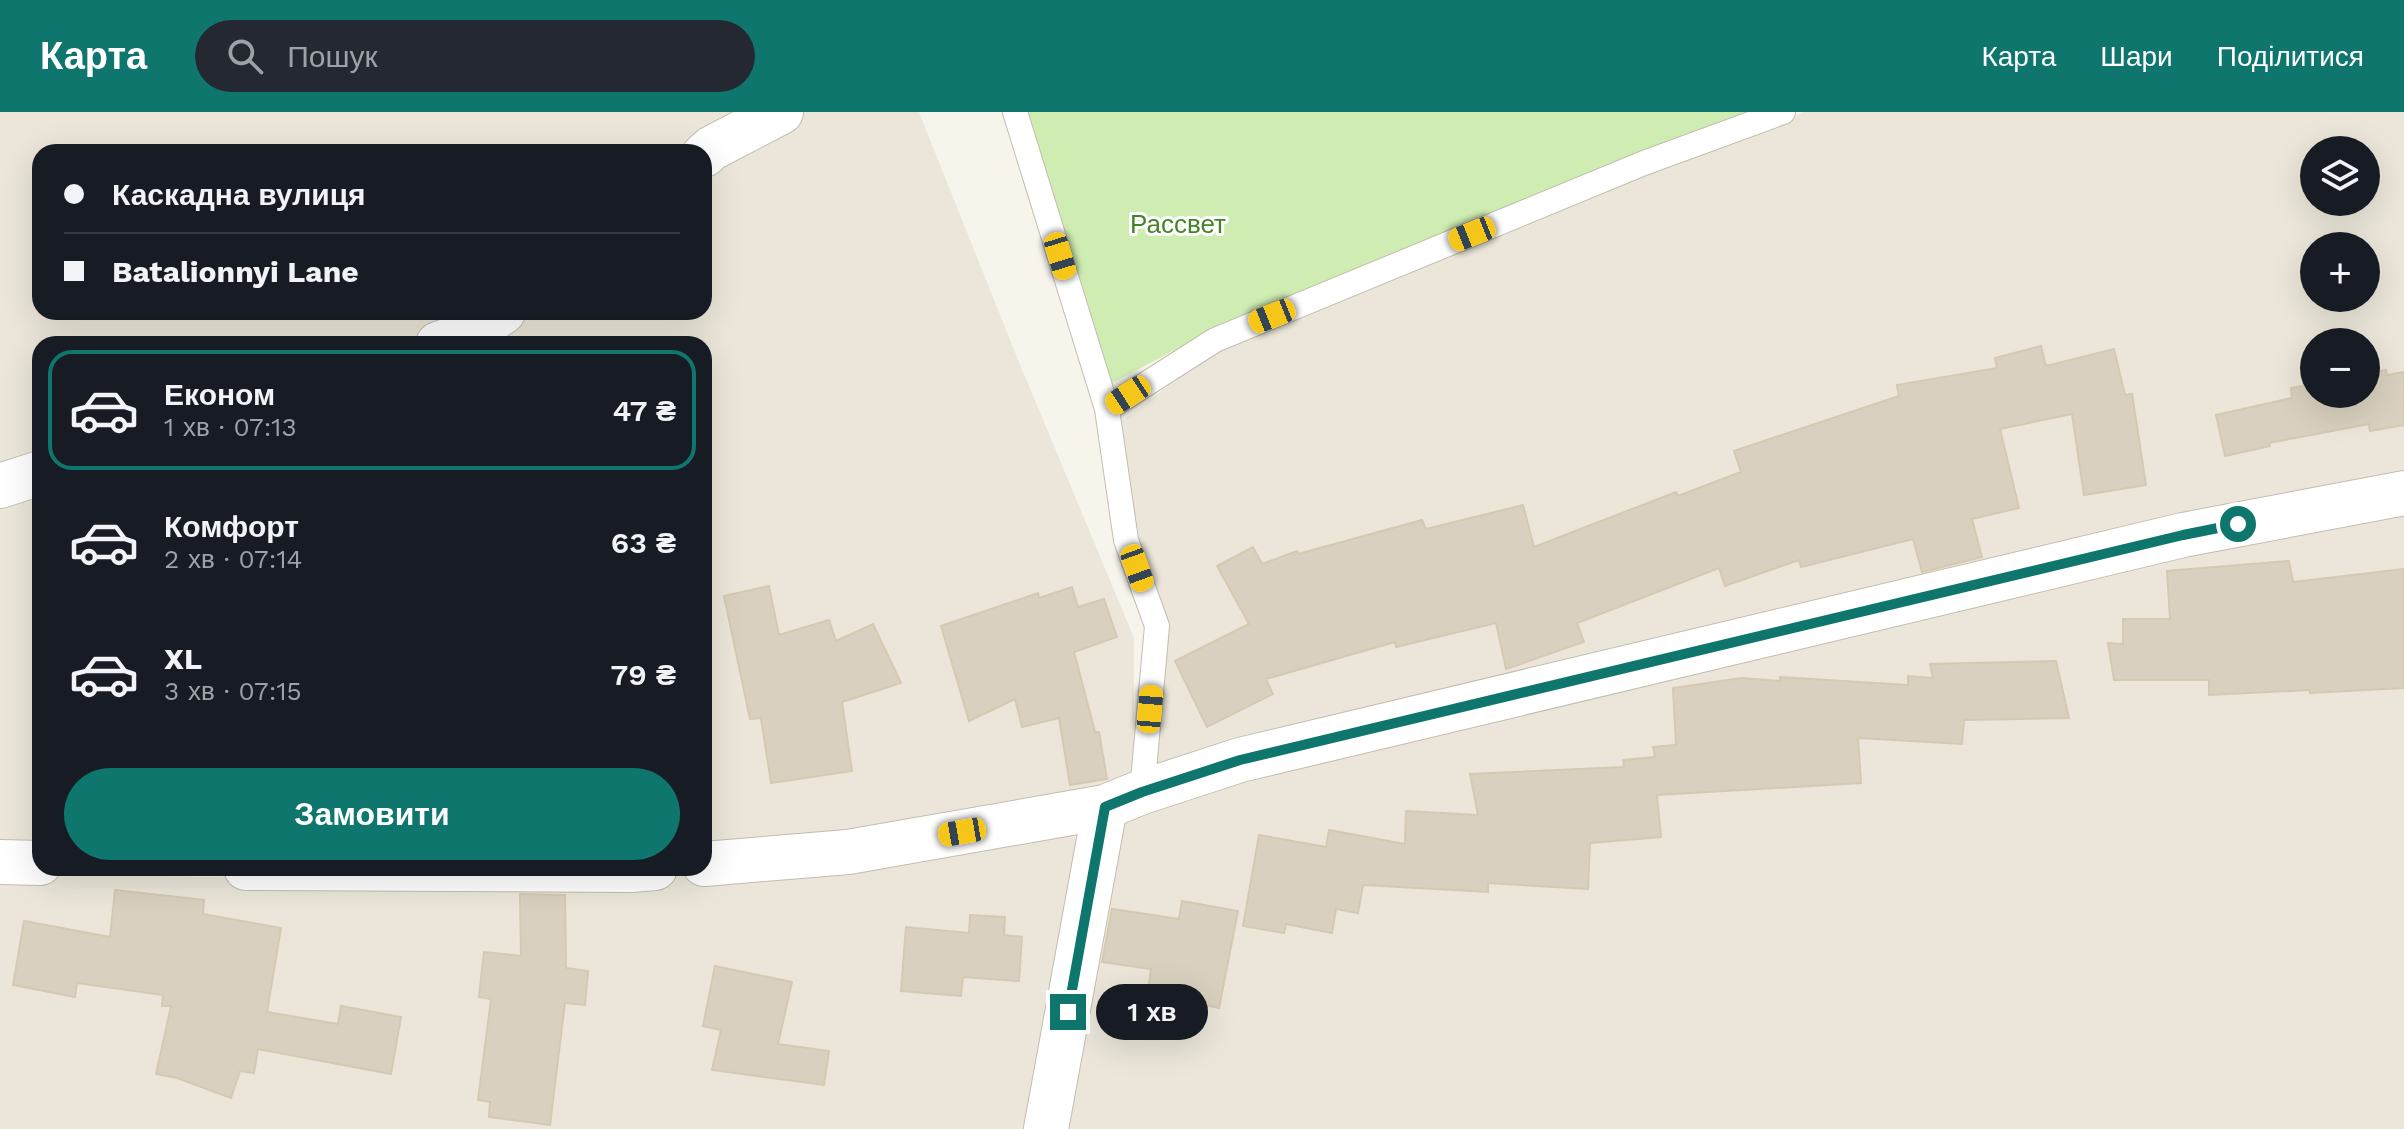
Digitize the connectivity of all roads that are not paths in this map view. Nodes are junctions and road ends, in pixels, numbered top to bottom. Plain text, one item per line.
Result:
1 (781, 112) edge
2 (1015, 112) edge
3 (1783, 112) edge
4 (712, 148) edge
5 (491, 320) edge
6 (461, 336) edge
7 (1107, 409) junction
8 (32, 476) edge
9 (0, 486) edge
10 (2404, 493) edge
11 (1124, 800) junction
12 (0, 862) edge
13 (32, 863) edge
14 (712, 863) edge
15 (1046, 1129) edge

1 - 4 street
2 - 7 lane
3 - 7 lane
5 - 6 street
7 - 11 lane
8 - 9 street
10 - 11 street
11 - 14 street
11 - 15 street
12 - 13 street

